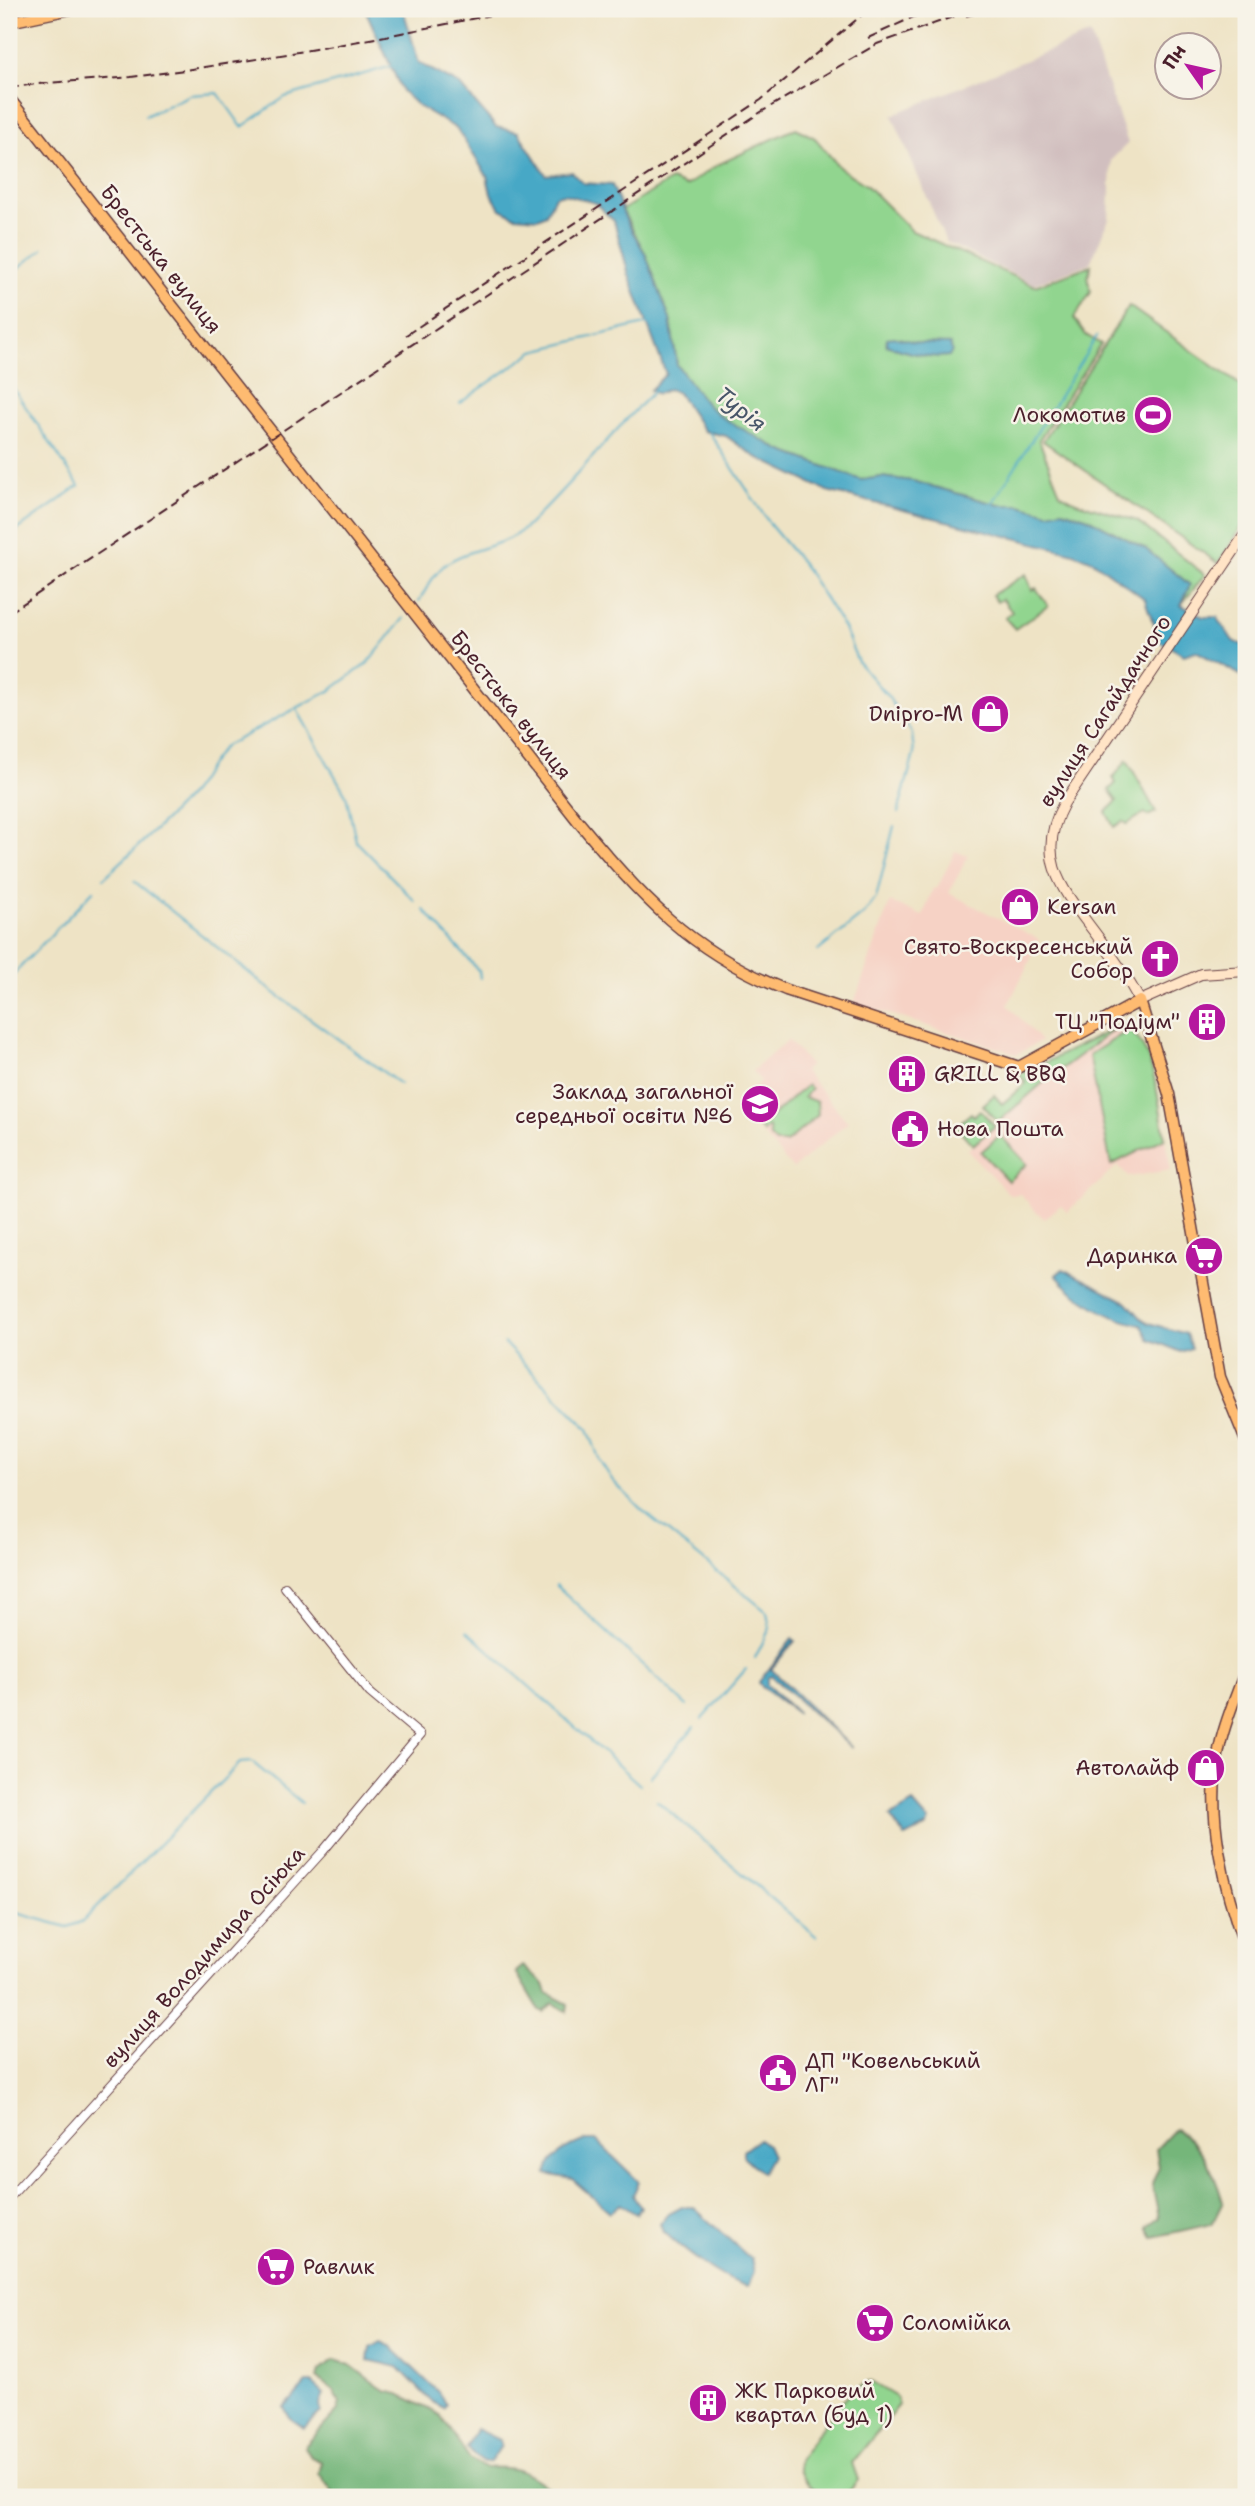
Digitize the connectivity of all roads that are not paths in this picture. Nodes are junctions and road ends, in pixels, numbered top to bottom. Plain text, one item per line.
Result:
1 (71, 9) edge
2 (9, 22) edge
3 (9, 97) edge
4 (1246, 533) edge
5 (1246, 971) edge
6 (1140, 1001) junction
7 (1246, 1441) edge
8 (285, 1587) dead end
9 (1246, 1669) edge
10 (1246, 1949) edge
11 (9, 2198) edge

1 - 2 main road
3 - 6 main road, Брестська вулиця
4 - 6 main road, вулиця Сагайдачного
5 - 6 main road
6 - 7 main road
8 - 11 street, вулиця Володимира Осіюка
9 - 10 main road

